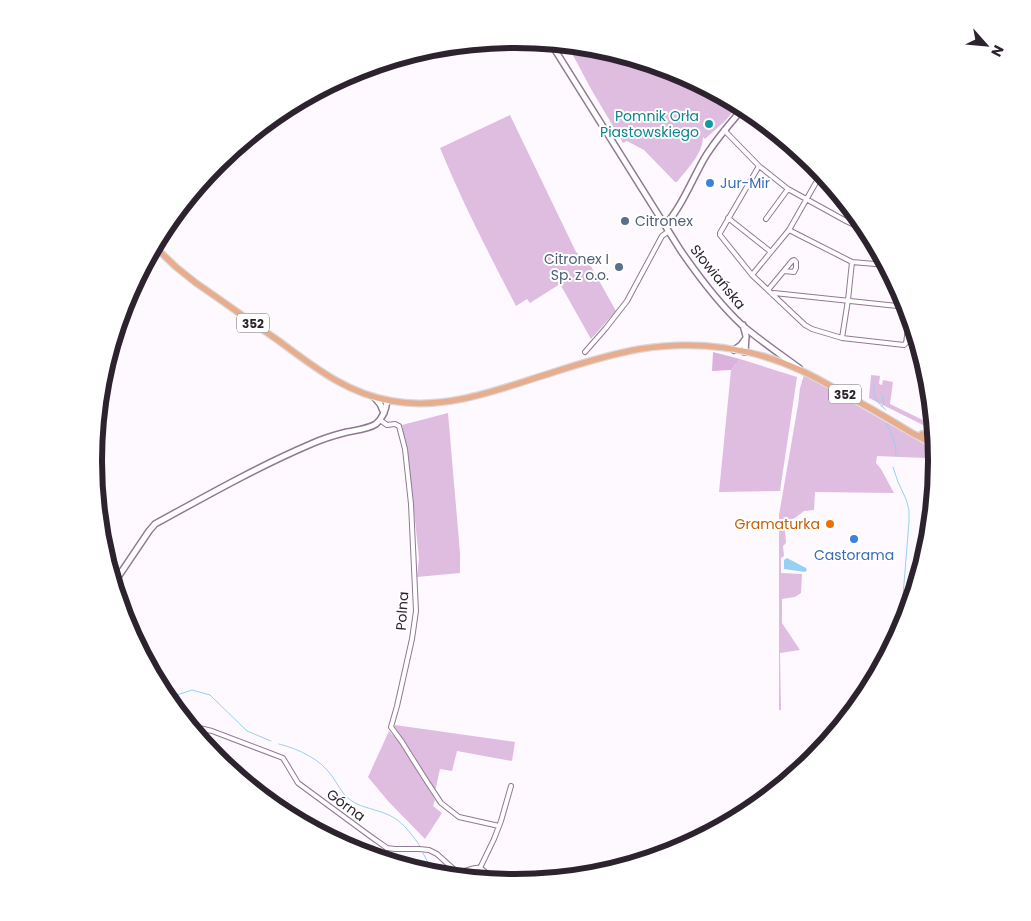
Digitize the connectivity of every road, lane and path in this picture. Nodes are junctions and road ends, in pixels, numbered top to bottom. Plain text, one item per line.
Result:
1 (555, 49) edge
2 (739, 113) edge
3 (724, 130) junction
4 (758, 166) junction
5 (818, 179) edge
6 (788, 189) junction
7 (806, 199) junction
8 (728, 218) junction
9 (766, 219) dead end
10 (665, 225) junction
11 (855, 226) edge
12 (788, 230) junction
13 (669, 231) junction
14 (160, 252) edge
15 (771, 252) junction
16 (852, 262) junction
17 (879, 264) edge
18 (784, 271) dead end
19 (752, 275) junction
20 (768, 290) junction
21 (772, 294) junction
22 (848, 300) junction
23 (898, 306) edge
24 (743, 325) junction
25 (908, 331) edge
26 (746, 338) junction
27 (842, 338) junction
28 (734, 350) junction
29 (585, 352) dead end
30 (745, 352) junction
31 (803, 371) junction
32 (373, 397) junction
33 (388, 400) junction
34 (384, 414) junction
35 (886, 417) junction
36 (380, 420) junction
37 (928, 437) edge
38 (928, 442) edge
39 (119, 575) edge
40 (201, 728) edge
41 (511, 786) dead end
42 (499, 826) junction
43 (451, 868) edge
44 (480, 868) junction
45 (467, 871) edge
46 (485, 873) edge

1 - 10 street, Słowiańska
2 - 3 street
3 - 4 street
3 - 10 street
4 - 6 street
4 - 8 street
5 - 7 street
6 - 7 street
6 - 9 street
7 - 11 street
7 - 12 street
8 - 15 street
8 - 19 street
10 - 13 street, Słowiańska
12 - 15 street
12 - 16 street
13 - 24 street, Słowiańska
13 - 29 street
14 - 32 main road, 352
15 - 19 street
16 - 17 street
16 - 22 street
18 - 20 street
19 - 20 street
20 - 21 street
21 - 22 street
21 - 27 street
22 - 23 street
22 - 27 street
24 - 26 street, Słowiańska
24 - 31 street
25 - 27 street
26 - 28 street
26 - 30 street, Słowiańska
28 - 30 main road, 352
28 - 33 main road, 352
30 - 31 main road, 352
31 - 35 main road, 352
32 - 33 main road, 352
32 - 34 street
33 - 34 street
34 - 36 street
35 - 37 main road, 352
35 - 38 main road, 352
36 - 39 street
36 - 42 street, Polna
40 - 43 street, Górna
41 - 42 street
42 - 44 street
44 - 45 street, Górna
44 - 46 street

